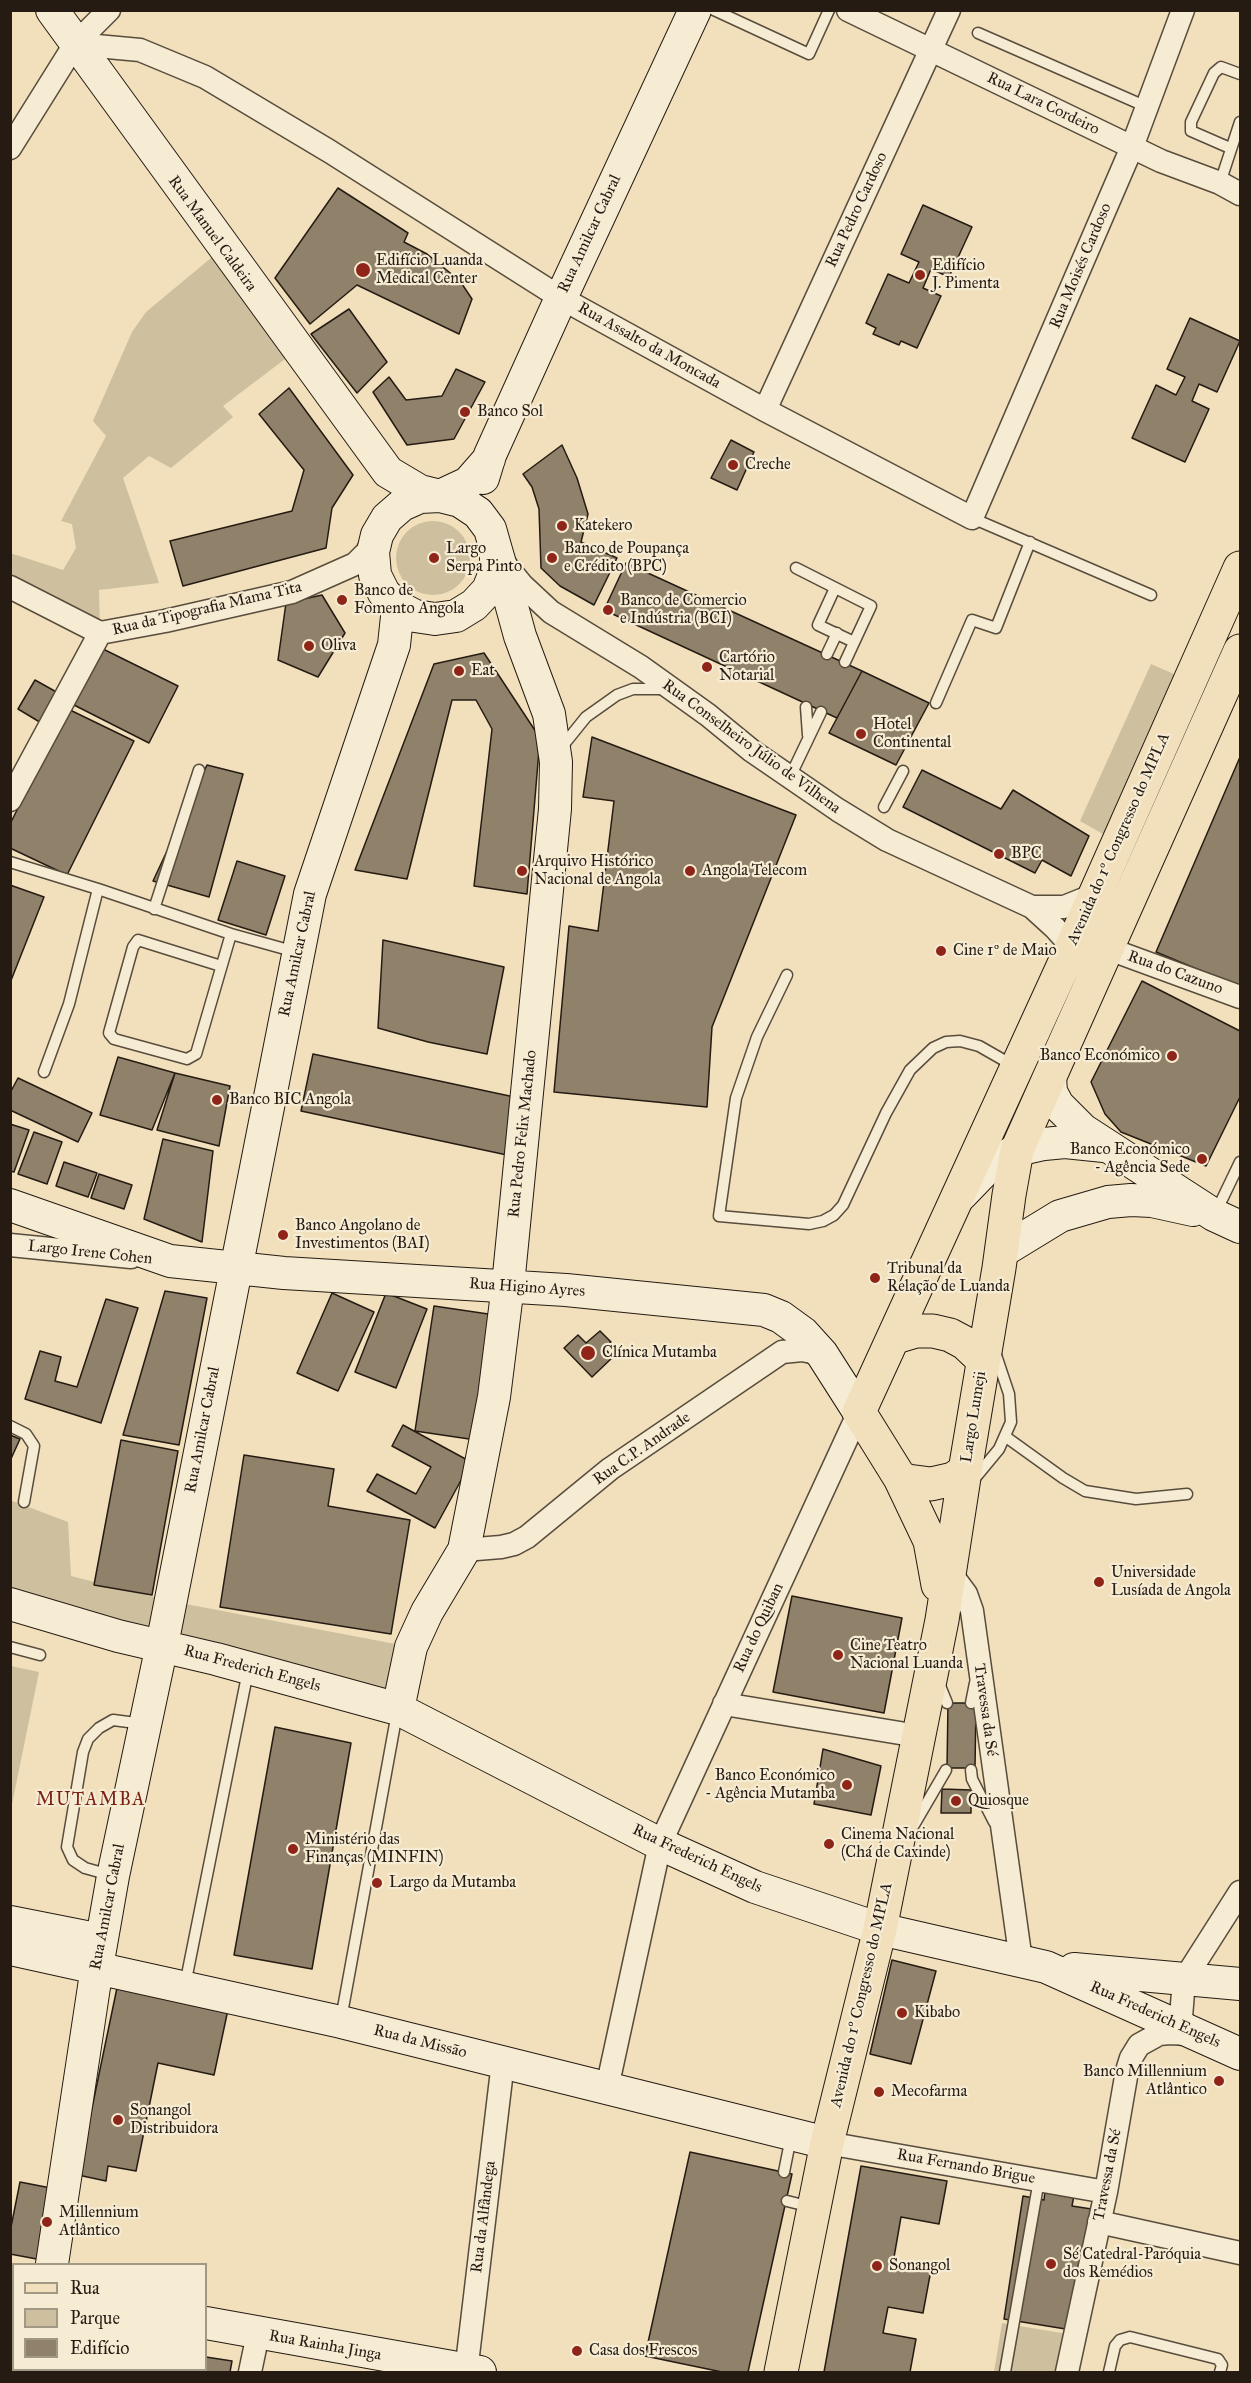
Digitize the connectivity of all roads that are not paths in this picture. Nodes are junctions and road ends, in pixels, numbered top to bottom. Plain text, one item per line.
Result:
1 (52, 10) edge
2 (109, 10) edge
3 (695, 10) edge
4 (714, 10) edge
5 (829, 10) edge
6 (848, 10) edge
7 (949, 10) edge
8 (1183, 10) edge
9 (978, 33) dead end
10 (75, 44) junction
11 (931, 50) junction
12 (1240, 74) edge
13 (1147, 107) junction
14 (1240, 122) edge
15 (1132, 147) junction
16 (10, 148) edge
17 (1230, 148) junction
18 (1220, 183) junction
19 (1240, 194) edge
20 (561, 298) junction
21 (765, 410) junction
22 (374, 456) junction
23 (489, 459) junction
24 (440, 496) junction
25 (972, 518) junction
26 (376, 535) junction
27 (493, 539) junction
28 (1030, 542) junction
29 (796, 568) dead end
30 (1240, 568) edge
31 (329, 577) junction
32 (10, 587) edge
33 (835, 588) junction
34 (1151, 595) dead end
35 (391, 600) junction
36 (100, 633) junction
37 (837, 633) junction
38 (854, 642) junction
39 (1240, 651) edge
40 (827, 654) dead end
41 (844, 662) dead end
42 (675, 691) junction
43 (936, 703) dead end
44 (806, 706) dead end
45 (820, 712) dead end
46 (808, 738) junction
47 (556, 762) junction
48 (199, 770) dead end
49 (903, 771) dead end
50 (790, 777) junction
51 (10, 800) edge
52 (884, 807) dead end
53 (10, 862) edge
54 (98, 888) junction
55 (1094, 895) junction
56 (1032, 907) junction
57 (154, 909) junction
58 (231, 934) junction
59 (1109, 949) junction
60 (1070, 951) junction
61 (298, 952) junction
62 (221, 966) junction
63 (787, 975) dead end
64 (1240, 997) edge
65 (1082, 1008) junction
66 (1017, 1067) junction
67 (44, 1072) dead end
68 (1050, 1077) junction
69 (1104, 1146) junction
70 (1017, 1150) junction
71 (1240, 1162) edge
72 (958, 1199) junction
73 (10, 1205) edge
74 (1227, 1221) edge
75 (10, 1245) edge
76 (1001, 1251) junction
77 (170, 1261) junction
78 (235, 1269) junction
79 (508, 1285) junction
80 (992, 1312) junction
81 (892, 1340) junction
82 (822, 1354) junction
83 (983, 1360) junction
84 (1009, 1394) junction
85 (853, 1403) junction
86 (10, 1426) edge
87 (1005, 1437) junction
88 (999, 1449) junction
89 (965, 1471) junction
90 (900, 1478) junction
91 (1187, 1494) dead end
92 (24, 1502) dead end
93 (957, 1523) junction
94 (464, 1550) junction
95 (950, 1571) junction
96 (10, 1604) edge
97 (942, 1620) junction
98 (162, 1645) junction
99 (10, 1647) edge
100 (40, 1655) dead end
101 (248, 1668) junction
102 (932, 1670) junction
103 (980, 1670) junction
104 (947, 1703) dead end
105 (971, 1703) dead end
106 (724, 1704) junction
107 (398, 1709) junction
108 (144, 1724) junction
109 (918, 1736) junction
110 (946, 1770) dead end
111 (971, 1770) dead end
112 (1002, 1835) junction
113 (660, 1844) junction
114 (895, 1855) junction
115 (113, 1876) junction
116 (1240, 1892) edge
117 (10, 1922) edge
118 (880, 1929) junction
119 (10, 1949) edge
120 (99, 1954) junction
121 (1034, 1964) junction
122 (1184, 1980) junction
123 (1240, 1984) edge
124 (185, 1987) junction
125 (341, 2022) junction
126 (1196, 2033) junction
127 (1240, 2054) edge
128 (503, 2062) junction
129 (607, 2088) junction
130 (792, 2134) junction
131 (827, 2143) junction
132 (784, 2172) dead end
133 (1039, 2180) junction
134 (1106, 2192) junction
135 (1099, 2222) junction
136 (1240, 2253) edge
137 (52, 2263) edge
138 (207, 2323) edge
139 (258, 2334) junction
140 (471, 2372) edge
141 (782, 2372) edge
142 (250, 2373) edge
143 (1005, 2373) edge
144 (1067, 2373) edge
145 (1110, 2373) edge
146 (1220, 2373) edge

1 - 10 street, Rua Manuel Caldeira
2 - 10 street
3 - 20 street, Rua Amilcar Cabral
4 - 5 lane
6 - 11 street, Rua Lara Cordeiro
7 - 11 street, Rua Pedro Cardoso
8 - 13 street, Rua Moisés Cardoso
9 - 13 lane
10 - 16 street
10 - 20 street, Rua Assalto da Moncada
10 - 22 street, Rua Manuel Caldeira
11 - 15 street, Rua Lara Cordeiro
11 - 21 street, Rua Pedro Cardoso
12 - 17 lane
13 - 15 street, Rua Moisés Cardoso
14 - 17 lane
15 - 18 street, Rua Lara Cordeiro
15 - 25 street, Rua Moisés Cardoso
17 - 18 lane
18 - 19 street, Rua Lara Cordeiro
20 - 21 street, Rua Assalto da Moncada
20 - 23 street, Rua Amilcar Cabral
21 - 25 street, Rua Assalto da Moncada
22 - 24 street, Rua Manuel Caldeira
22 - 26 street, Rua Manuel Caldeira
23 - 24 street
23 - 27 street, Rua Pedro Felix Machado
24 - 26 street
24 - 27 street
25 - 28 lane
26 - 31 street, Rua da Tipografia Mama Tita
26 - 35 street
27 - 35 street
27 - 42 street, Rua Conselheiro Júlio de Vilhena
27 - 47 street, Rua Pedro Felix Machado
28 - 34 lane
28 - 43 lane
29 - 33 lane
30 - 55 main road, Avenida do 1º Congresso do MPLA
31 - 35 street
31 - 36 street, Rua da Tipografia Mama Tita
32 - 36 street
33 - 37 lane
33 - 38 lane
35 - 61 street, Rua Amilcar Cabral
36 - 51 street, Rua da Tipografia Mama Tita
37 - 38 lane
37 - 40 lane
38 - 41 lane
39 - 59 main road
42 - 47 lane
42 - 50 street, Rua Conselheiro Júlio de Vilhena
44 - 46 lane
45 - 46 lane
46 - 50 lane
47 - 79 street, Rua Pedro Felix Machado
48 - 57 lane
49 - 52 lane
50 - 56 street, Rua Conselheiro Júlio de Vilhena
53 - 54 lane
54 - 57 lane
54 - 67 lane
55 - 56 street, Rua Conselheiro Júlio de Vilhena
55 - 60 main road, Avenida do 1º Congresso do MPLA
56 - 60 street, Rua Conselheiro Júlio de Vilhena
57 - 58 lane
58 - 61 lane
58 - 62 lane
59 - 64 street, Rua do Cazuno
59 - 65 main road
60 - 65 street, Rua Conselheiro Júlio de Vilhena
60 - 66 main road, Avenida do 1º Congresso do MPLA
61 - 78 street, Rua Amilcar Cabral
62 - 62 lane
63 - 66 lane
65 - 68 main road
66 - 72 main road, Avenida do 1º Congresso do MPLA
68 - 69 street
68 - 70 main road
69 - 70 street
69 - 74 street
70 - 72 street
70 - 76 main road
71 - 74 lane
72 - 81 main road, Avenida do 1º Congresso do MPLA
73 - 77 street, Rua Higino Ayres
74 - 76 street
75 - 77 street, Largo Irene Cohen
76 - 80 main road
77 - 78 street, Rua Higino Ayres
78 - 79 street, Rua Higino Ayres
78 - 98 street, Rua Amilcar Cabral
79 - 82 street, Rua Higino Ayres
79 - 94 street, Rua Pedro Felix Machado
80 - 83 main road
80 - 84 lane
81 - 83 main road, Largo Lumeji
81 - 85 main road
82 - 85 street, Rua Higino Ayres
82 - 94 street, Rua C.P. Andrade
83 - 84 lane
83 - 89 main road, Largo Lumeji
84 - 87 lane
85 - 90 main road
85 - 106 street, Rua do Quiban
86 - 92 lane
87 - 88 lane
87 - 91 lane
88 - 89 lane
88 - 93 lane
89 - 90 main road, Largo Lumeji
89 - 93 main road, Avenida do 1º Congresso do MPLA
90 - 97 main road, Avenida do 1º Congresso do MPLA
93 - 95 main road, Avenida do 1º Congresso do MPLA
94 - 107 street, Rua Pedro Felix Machado
95 - 97 main road, Avenida do 1º Congresso do MPLA
95 - 103 street, Travessa da Sé
96 - 98 street, Rua Frederich Engels
97 - 102 main road, Avenida do 1º Congresso do MPLA
98 - 101 street, Rua Frederich Engels
98 - 108 street, Rua Amilcar Cabral
99 - 100 lane
101 - 107 street, Rua Frederich Engels
101 - 124 lane
102 - 104 lane
102 - 109 main road, Avenida do 1º Congresso do MPLA
103 - 105 lane
103 - 112 street, Travessa da Sé
106 - 109 street
106 - 113 street, Rua do Quiban
107 - 113 street, Rua Frederich Engels
107 - 125 lane
108 - 115 street, Rua Amilcar Cabral
108 - 115 lane
109 - 114 main road, Avenida do 1º Congresso do MPLA
110 - 114 lane
111 - 112 lane
112 - 121 street, Travessa da Sé
113 - 118 street, Rua Frederich Engels
113 - 129 street, Rua do Quiban
114 - 118 main road, Avenida do 1º Congresso do MPLA
115 - 120 street, Rua Amilcar Cabral
116 - 122 street
117 - 120 street, Rua da Missão
118 - 121 street, Rua Frederich Engels
118 - 131 main road, Avenida do 1º Congresso do MPLA
119 - 120 street, Rua da Missão
120 - 124 street, Rua da Missão
120 - 137 street, Rua Amilcar Cabral
121 - 122 street
121 - 126 street, Rua Frederich Engels
122 - 123 street
122 - 126 street
124 - 125 street, Rua da Missão
125 - 128 street, Rua da Missão
126 - 127 street, Rua Frederich Engels
126 - 134 street, Travessa da Sé
128 - 129 street, Rua da Missão
128 - 140 street, Rua da Alfândega
129 - 130 street, Rua da Missão
130 - 131 street, Rua da Missão
130 - 132 lane
131 - 133 street, Rua Fernando Brigue
131 - 141 main road, Avenida do 1º Congresso do MPLA
133 - 134 street, Rua Fernando Brigue
133 - 143 lane
134 - 135 street, Travessa da Sé
135 - 136 street
135 - 144 street, Travessa da Sé
138 - 139 street, Rua Rainha Jinga
139 - 140 street, Rua Rainha Jinga
139 - 142 street
145 - 146 lane

